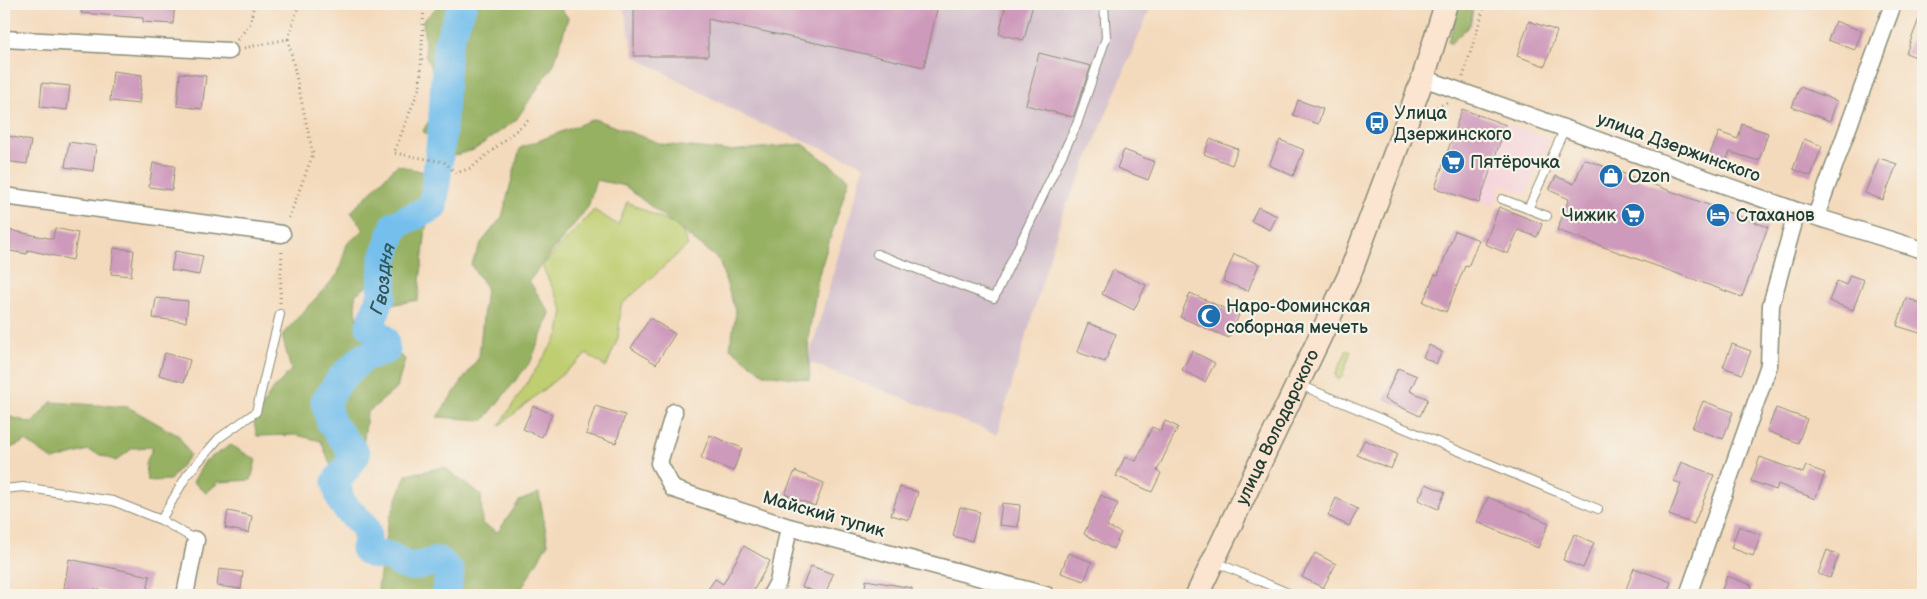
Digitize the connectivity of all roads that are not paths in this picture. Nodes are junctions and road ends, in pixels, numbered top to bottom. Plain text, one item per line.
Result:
1 (1104, 4) edge
2 (1446, 4) edge
3 (1893, 4) edge
4 (4, 39) edge
5 (229, 51) road end
6 (1423, 78) junction
7 (1565, 128) junction
8 (4, 196) edge
9 (1502, 199) dead end
10 (1528, 208) junction
11 (1796, 211) junction
12 (1547, 216) dead end
13 (1816, 216) junction
14 (282, 234) road end
15 (1923, 250) edge
16 (877, 254) dead end
17 (280, 314) road end
18 (1299, 384) junction
19 (674, 412) dead end
20 (4, 489) edge
21 (1598, 509) dead end
22 (161, 520) junction
23 (789, 527) junction
24 (196, 540) joint
25 (1214, 562) junction
26 (186, 595) edge
27 (771, 595) edge
28 (1046, 595) edge
29 (1198, 595) edge
30 (1293, 595) edge
31 (1688, 595) edge

1 - 16 lane
2 - 6 main road, улица Володарского
3 - 13 street
4 - 5 street
6 - 7 street, улица Дзержинского
6 - 18 main road, улица Володарского
7 - 10 lane
7 - 11 street, улица Дзержинского
8 - 14 street
9 - 10 lane
10 - 12 lane
11 - 13 street, улица Дзержинского
11 - 31 street
13 - 15 street, улица Дзержинского
17 - 22 lane
18 - 21 lane
18 - 25 main road, улица Володарского
19 - 23 street, Майский тупик
20 - 22 lane
22 - 24 lane
23 - 27 street
23 - 28 street, Майский тупик
24 - 26 street
25 - 29 main road, улица Володарского
25 - 30 lane

